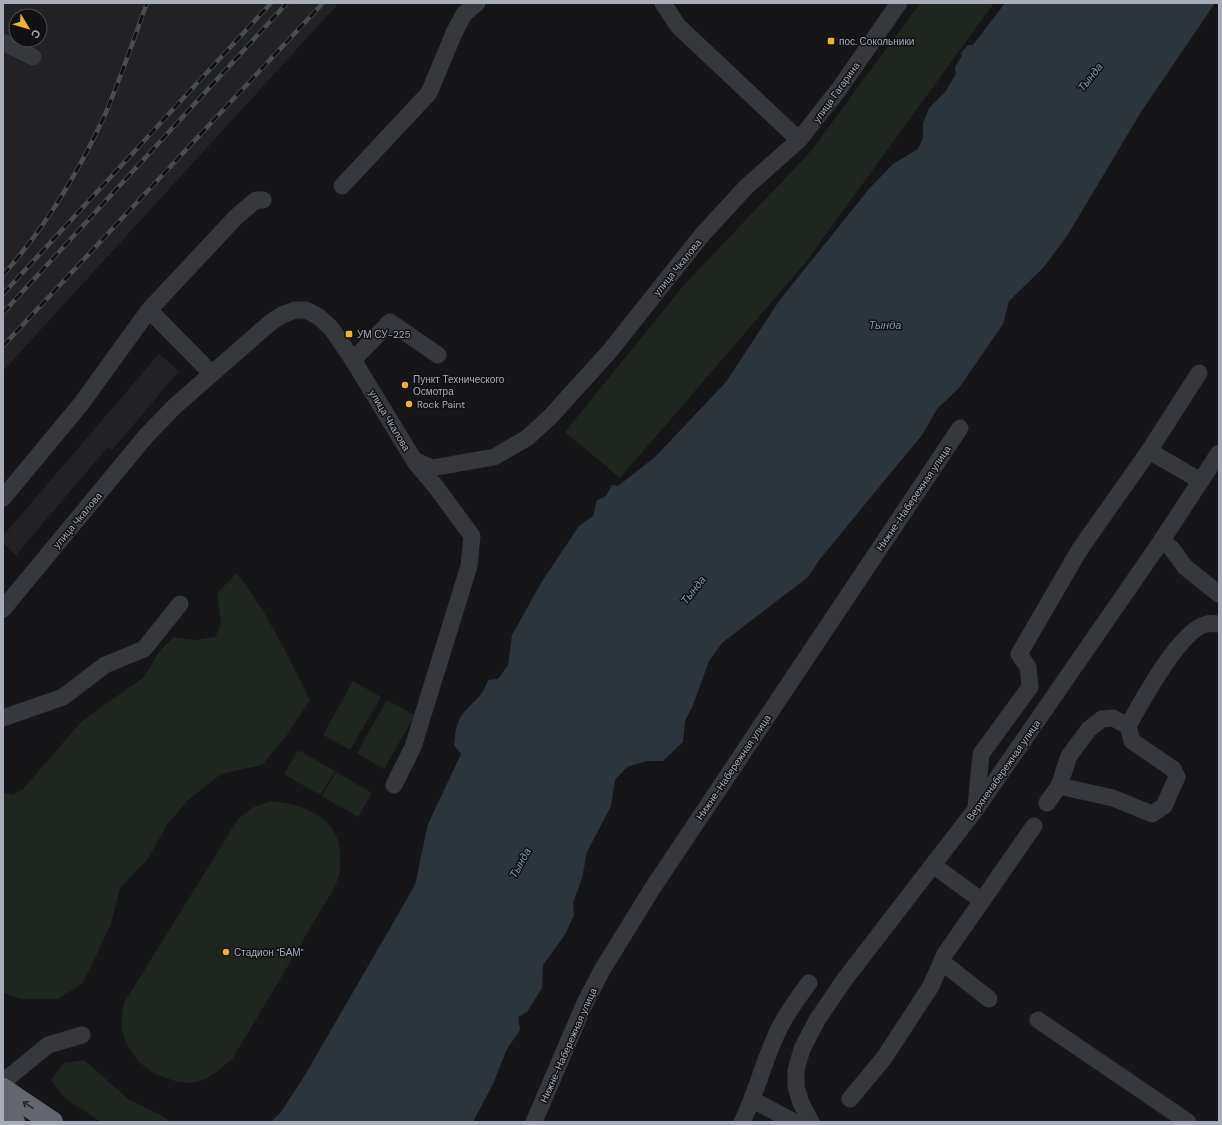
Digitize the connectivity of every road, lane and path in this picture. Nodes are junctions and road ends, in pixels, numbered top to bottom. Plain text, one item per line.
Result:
1 (477, 3) edge
2 (663, 3) edge
3 (899, 3) edge
4 (3, 42) edge
5 (33, 57) dead end
6 (799, 140) junction
7 (342, 186) dead end
8 (263, 200) dead end
9 (149, 310) junction
10 (438, 355) dead end
11 (354, 360) junction
12 (1199, 373) dead end
13 (211, 374) junction
14 (960, 428) dead end
15 (1150, 450) junction
16 (1219, 453) edge
17 (414, 460) junction
18 (1201, 481) junction
19 (3, 498) edge
20 (1162, 540) junction
21 (1219, 594) edge
22 (180, 604) dead end
23 (3, 608) edge
24 (1219, 624) edge
25 (3, 718) edge
26 (1128, 726) junction
27 (394, 785) dead end
28 (1059, 786) junction
29 (1047, 803) dead end
30 (976, 809) junction
31 (1034, 826) dead end
32 (933, 865) junction
33 (982, 901) junction
34 (942, 962) junction
35 (809, 983) dead end
36 (989, 999) dead end
37 (1038, 1020) dead end
38 (82, 1035) dead end
39 (3, 1082) edge
40 (3, 1089) edge
41 (850, 1098) dead end
42 (753, 1100) junction
43 (3, 1114) edge
44 (14, 1122) edge
45 (52, 1122) edge
46 (534, 1122) edge
47 (742, 1122) edge
48 (794, 1122) edge
49 (811, 1122) edge
50 (1188, 1122) edge

1 - 7 street
2 - 6 street
3 - 6 street, улица Гагарина
4 - 5 street
6 - 17 street, улица Чкалова
8 - 9 street
9 - 13 street
9 - 19 street
10 - 11 street
11 - 13 street, улица Чкалова
11 - 17 street, улица Чкалова
12 - 15 street
13 - 23 street, улица Чкалова
14 - 46 street, Нижне-Набережная улица
15 - 18 street
15 - 30 street
16 - 18 street, Верхненабережная улица
17 - 27 street
18 - 20 street, Верхненабережная улица
20 - 21 street
20 - 30 street, Верхненабережная улица
22 - 25 street
24 - 26 street
26 - 28 street
26 - 28 street
28 - 29 street
30 - 32 street, Верхненабережная улица
31 - 33 street
32 - 33 street
32 - 49 street, Верхненабережная улица
33 - 34 street
34 - 36 street
34 - 41 street
35 - 42 street
37 - 50 street
38 - 39 street
45 -> 40 highway
42 - 47 street
42 - 48 street
43 - 44 highway

